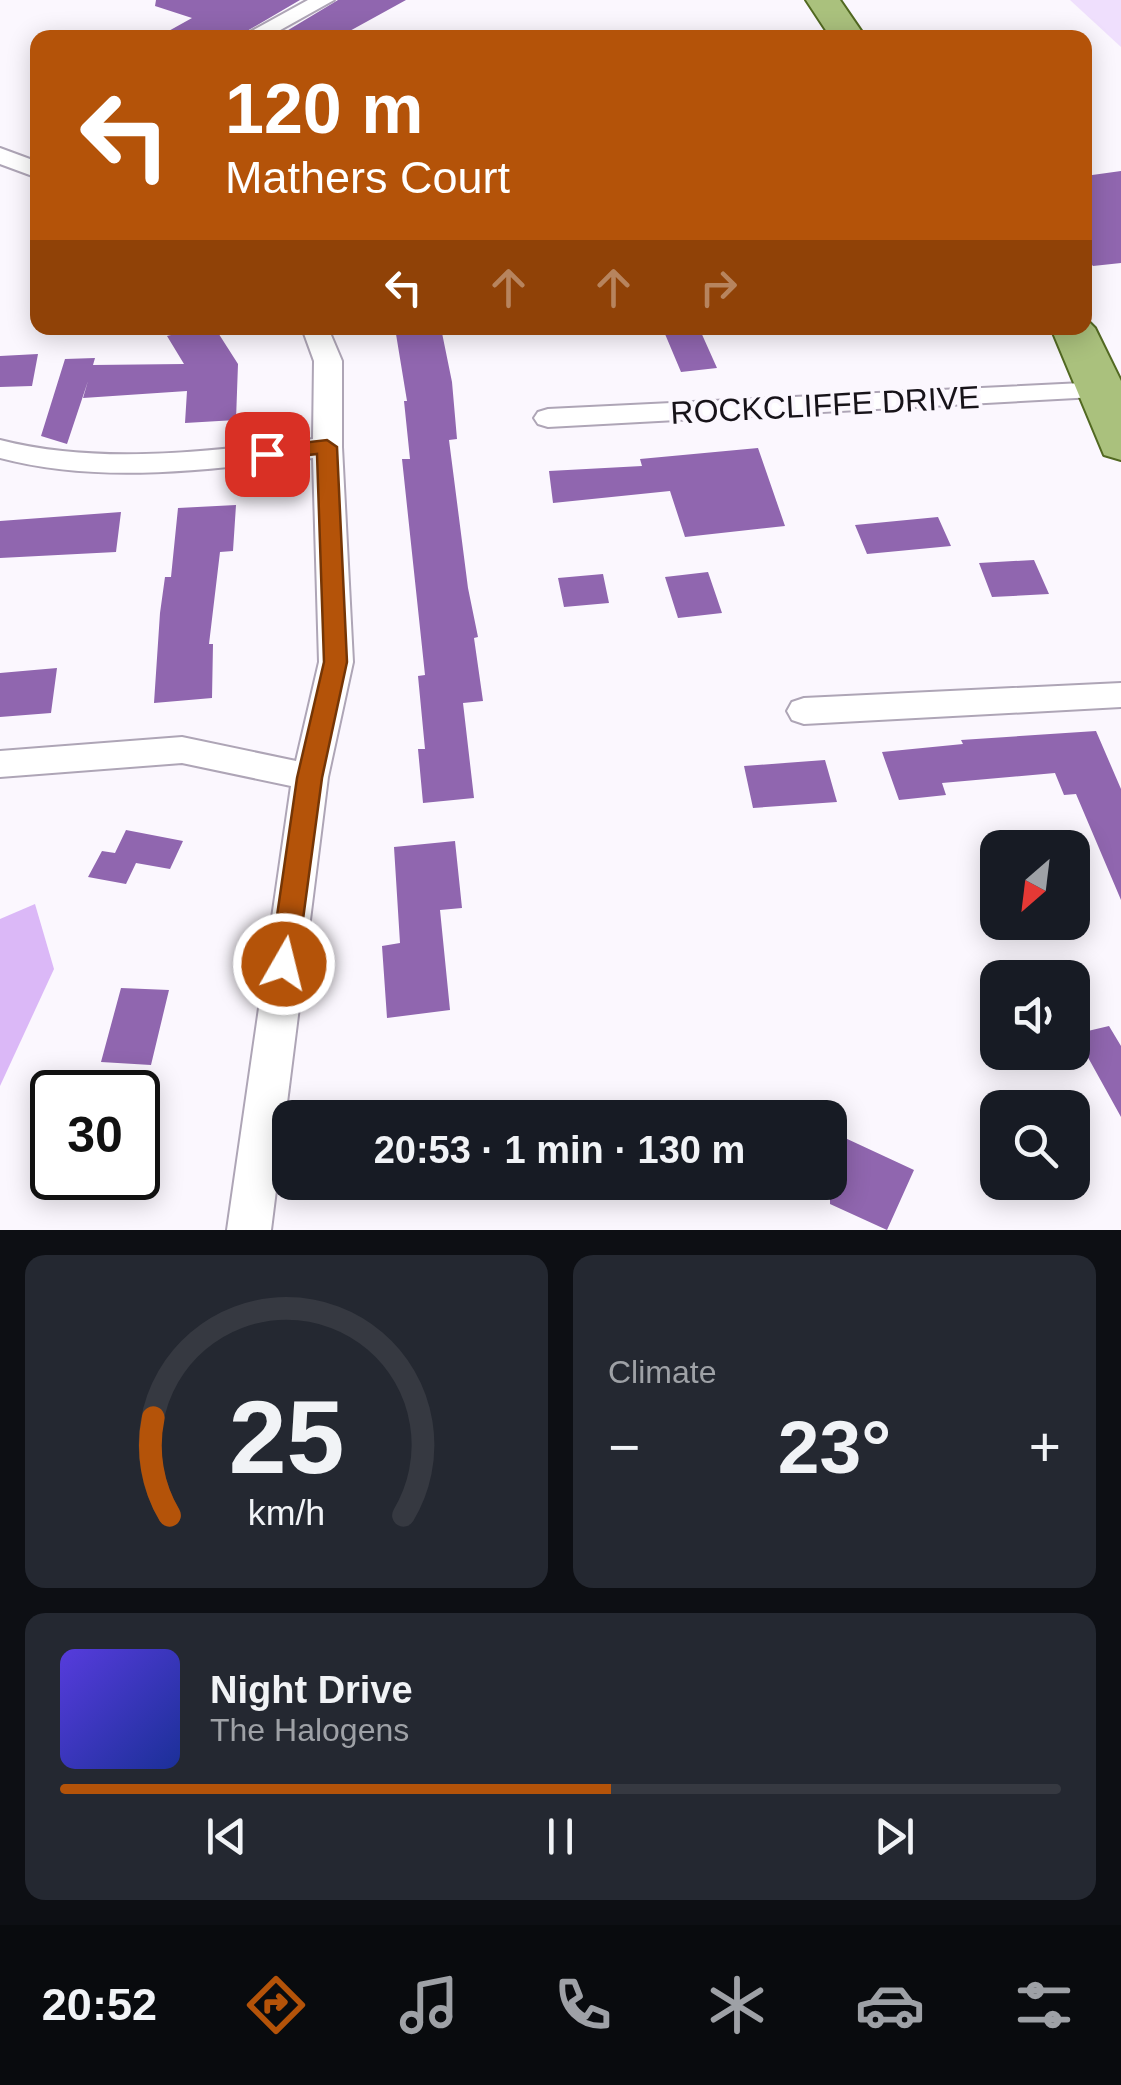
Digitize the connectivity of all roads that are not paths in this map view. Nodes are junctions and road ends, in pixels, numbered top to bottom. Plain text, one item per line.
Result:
1 (324, 0) edge
2 (823, 0) edge
3 (265, 30) edge
4 (844, 30) edge
5 (318, 335) edge
6 (1076, 335) edge
7 (1103, 390) junction
8 (548, 418) dead end
9 (1121, 445) edge
10 (327, 447) junction
11 (0, 449) edge
12 (1121, 695) edge
13 (804, 712) dead end
14 (0, 764) edge
15 (310, 778) junction
16 (249, 1230) edge

1 - 3 street
2 - 4 main road
5 - 10 street
6 - 7 main road
7 - 8 street, ROCKCLIFFE DRIVE
7 - 9 main road
10 - 11 street
10 - 15 street
12 - 13 street
14 - 15 street
15 - 16 street

